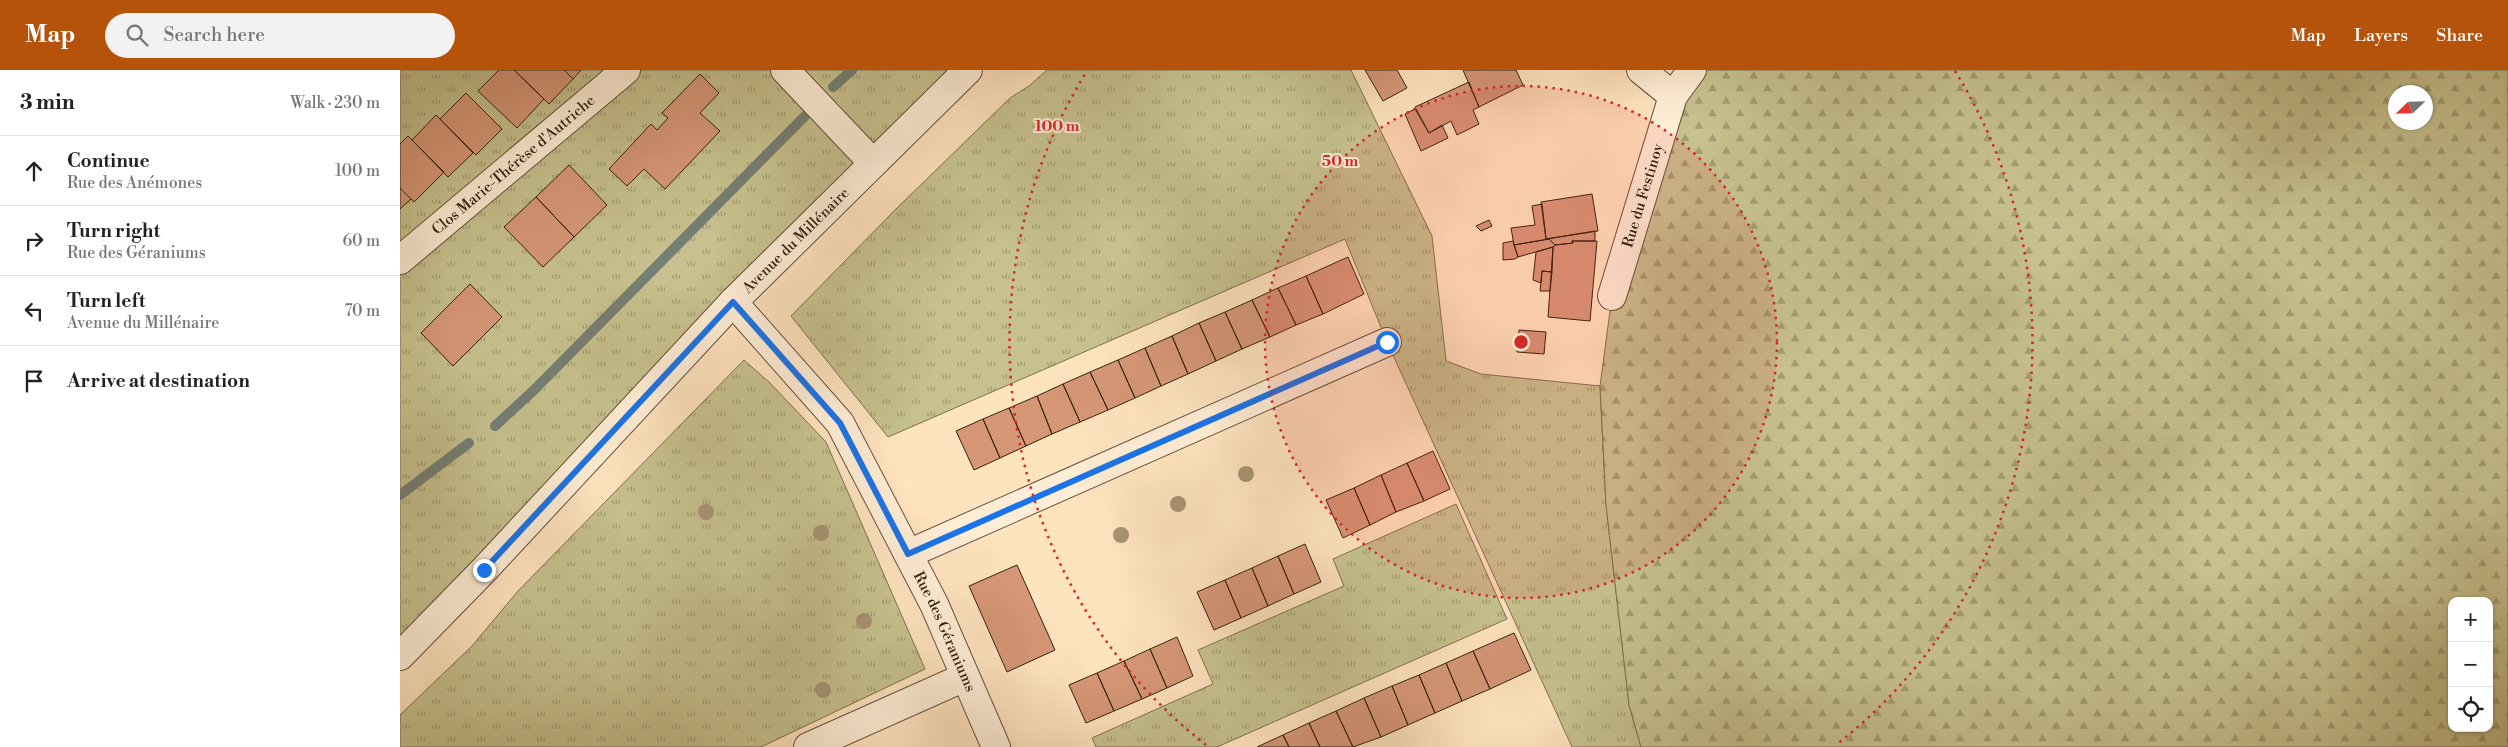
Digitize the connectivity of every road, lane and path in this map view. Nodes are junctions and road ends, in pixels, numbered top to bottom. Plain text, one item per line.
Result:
1 (626, 70) edge
2 (785, 70) edge
3 (968, 70) edge
4 (1641, 70) edge
5 (1692, 70) edge
6 (1673, 96) junction
7 (874, 163) junction
8 (400, 260) edge
9 (1612, 296) dead end
10 (733, 302) junction
11 (1387, 342) dead end
12 (908, 554) junction
13 (400, 656) edge
14 (965, 677) junction
15 (808, 747) edge
16 (996, 747) edge

1 - 8 street, Clos Marie-Thérèse d'Autriche
2 - 7 street
3 - 7 street, Avenue du Millénaire
4 - 6 street
5 - 6 street, Rue du Festinoy
6 - 9 street, Rue du Festinoy
7 - 10 street, Avenue du Millénaire
10 - 12 street, Rue des Géraniums
10 - 13 street, Avenue du Millénaire
11 - 12 street
12 - 14 street, Rue des Géraniums
14 - 15 street
14 - 16 street, Rue des Géraniums

